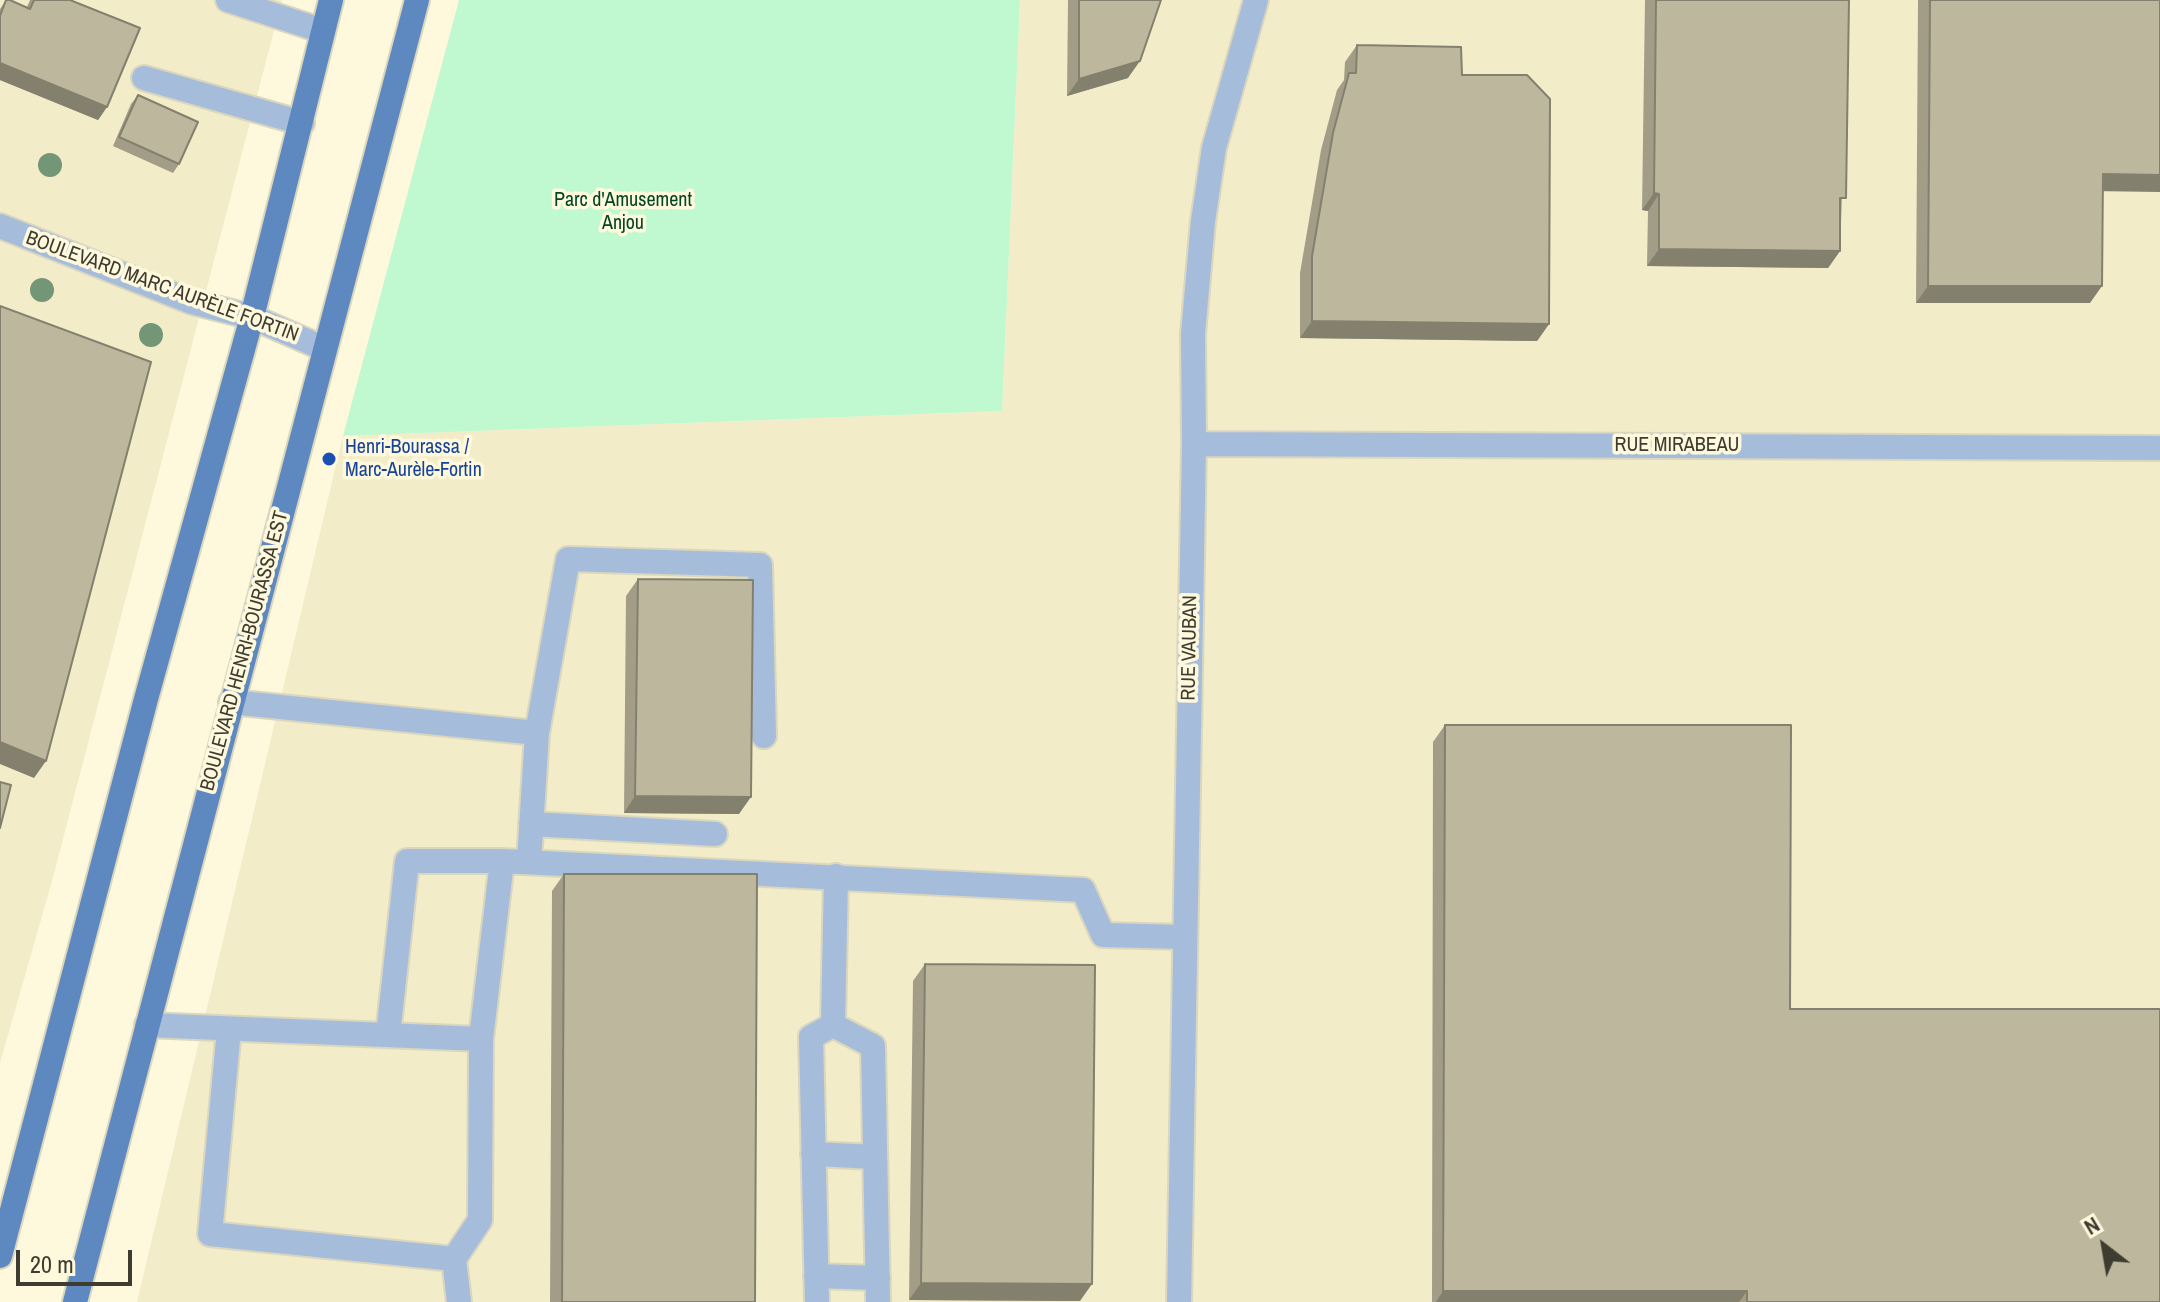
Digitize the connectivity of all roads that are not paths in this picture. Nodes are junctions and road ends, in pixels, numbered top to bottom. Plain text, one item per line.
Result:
1 (228, 0) edge
2 (331, 0) edge
3 (417, 0) edge
4 (1256, 0) edge
5 (323, 31) junction
6 (144, 78) dead end
7 (302, 123) junction
8 (0, 226) edge
9 (252, 317) junction
10 (325, 349) junction
11 (1194, 444) junction
12 (2160, 448) edge
13 (231, 702) junction
14 (537, 733) junction
15 (764, 736) dead end
16 (531, 824) junction
17 (715, 834) edge
18 (502, 861) junction
19 (529, 862) junction
20 (836, 876) junction
21 (1185, 937) junction
22 (147, 1025) junction
23 (833, 1025) junction
24 (229, 1029) junction
25 (388, 1035) junction
26 (481, 1039) junction
27 (813, 1154) junction
28 (875, 1157) junction
29 (0, 1256) edge
30 (454, 1259) junction
31 (816, 1276) junction
32 (878, 1290) edge
33 (75, 1302) edge
34 (459, 1302) edge
35 (817, 1302) edge
36 (1179, 1302) edge

1 - 5 street
2 - 5 main road
3 - 10 main road, BOULEVARD HENRI-BOURASSA EST
4 - 11 street, RUE VAUBAN
5 - 7 main road
6 - 7 street
7 - 9 main road
8 - 9 street, BOULEVARD MARC AURÈLE FORTIN
9 - 10 street, BOULEVARD MARC AURÈLE FORTIN
9 - 29 main road
10 - 13 main road, BOULEVARD HENRI-BOURASSA EST
11 - 12 street, RUE MIRABEAU
11 - 21 street, RUE VAUBAN
13 - 14 street
13 - 22 main road, BOULEVARD HENRI-BOURASSA EST
14 - 15 street
14 - 16 street
16 - 17 street
16 - 19 street
18 - 19 street
18 - 25 street
18 - 26 street
19 - 20 street
20 - 21 street
20 - 23 street
21 - 36 street, RUE VAUBAN
22 - 24 street
22 - 33 main road, BOULEVARD HENRI-BOURASSA EST
23 - 27 street
23 - 28 street
24 - 25 street
24 - 30 street
25 - 26 street
26 - 30 street
27 - 28 street
27 - 31 street
28 - 32 street
30 - 34 street
31 - 32 street
31 - 35 street

